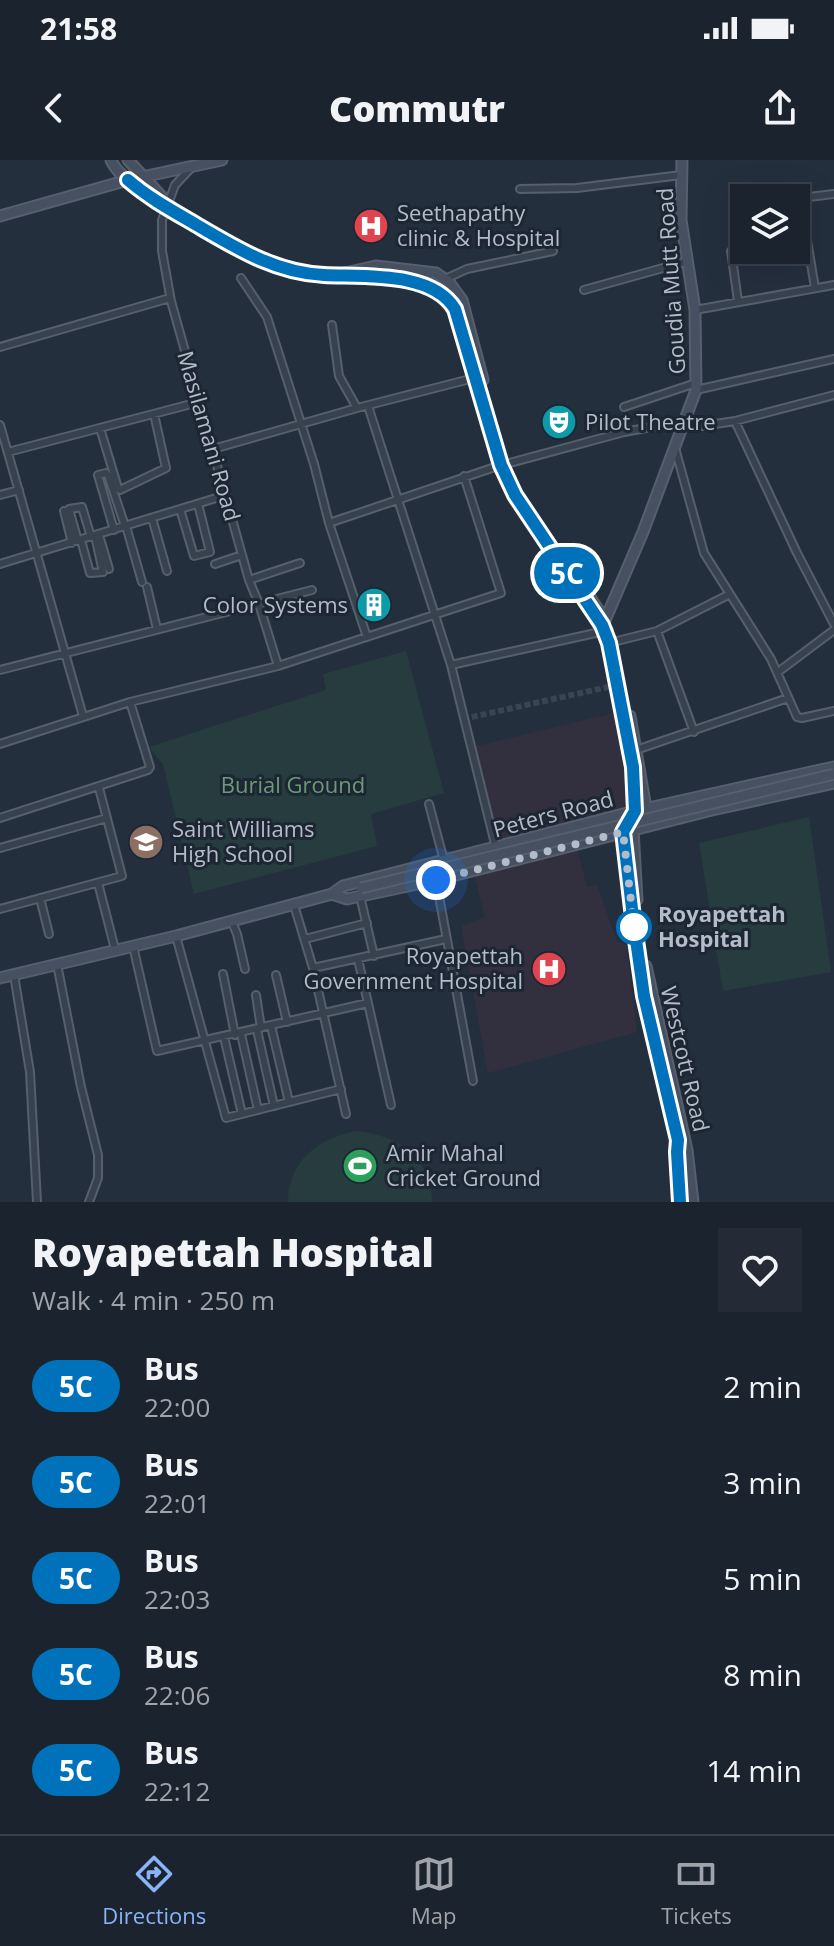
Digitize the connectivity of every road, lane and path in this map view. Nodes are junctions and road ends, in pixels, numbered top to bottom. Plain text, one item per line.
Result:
1 (111, 160) edge
2 (128, 160) edge
3 (222, 160) edge
4 (682, 160) edge
5 (191, 168) junction
6 (681, 175) junction
7 (142, 177) junction
8 (128, 180) junction
9 (520, 189) dead end
10 (834, 194) edge
11 (171, 208) junction
12 (0, 216) edge
13 (553, 251) dead end
14 (688, 261) junction
15 (733, 264) edge
16 (338, 275) junction
17 (241, 278) dead end
18 (445, 279) junction
19 (834, 285) edge
20 (815, 288) junction
21 (584, 290) dead end
22 (170, 298) junction
23 (738, 301) junction
24 (695, 310) junction
25 (332, 325) dead end
26 (0, 347) edge
27 (834, 359) edge
28 (479, 377) junction
29 (696, 387) junction
30 (834, 395) edge
31 (199, 402) junction
32 (368, 406) junction
33 (624, 407) dead end
34 (357, 408) junction
35 (154, 414) junction
36 (685, 421) junction
37 (735, 421) junction
38 (0, 425) edge
39 (302, 425) junction
40 (100, 428) junction
41 (675, 448) junction
42 (213, 449) junction
43 (8, 452) junction
44 (506, 464) junction
45 (464, 476) junction
46 (19, 490) junction
47 (0, 495) edge
48 (226, 495) junction
49 (397, 500) junction
50 (198, 504) junction
51 (180, 509) junction
52 (64, 511) dead end
53 (152, 518) junction
54 (329, 523) junction
55 (125, 526) junction
56 (114, 530) junction
57 (95, 536) junction
58 (77, 541) junction
59 (37, 554) junction
60 (242, 555) junction
61 (300, 563) dead end
62 (0, 564) edge
63 (215, 564) dead end
64 (109, 569) dead end
65 (167, 571) dead end
66 (249, 580) junction
67 (312, 590) dead end
68 (730, 594) junction
69 (259, 604) junction
70 (435, 615) junction
71 (834, 624) edge
72 (605, 627) junction
73 (157, 629) junction
74 (834, 630) edge
75 (657, 631) junction
76 (367, 637) junction
77 (611, 642) junction
78 (65, 652) junction
79 (451, 665) junction
80 (278, 666) junction
81 (0, 670) edge
82 (778, 672) junction
83 (788, 698) junction
84 (130, 702) junction
85 (834, 711) edge
86 (83, 716) junction
87 (694, 732) junction
88 (0, 744) edge
89 (634, 751) junction
90 (834, 767) edge
91 (834, 774) edge
92 (834, 783) edge
93 (99, 788) junction
94 (429, 804) dead end
95 (640, 810) junction
96 (0, 818) edge
97 (107, 818) junction
98 (628, 831) junction
99 (0, 848) edge
100 (496, 848) junction
101 (444, 861) junction
102 (499, 864) junction
103 (436, 880) junction
104 (98, 883) junction
105 (361, 892) junction
106 (332, 894) junction
107 (40, 898) junction
108 (294, 905) junction
109 (0, 909) edge
110 (232, 922) junction
111 (367, 923) junction
112 (49, 934) dead end
113 (176, 936) junction
114 (305, 939) junction
115 (446, 939) junction
116 (133, 945) junction
117 (115, 949) junction
118 (374, 956) junction
119 (358, 959) junction
120 (57, 964) junction
121 (313, 968) junction
122 (245, 969) dead end
123 (223, 974) dead end
124 (14, 975) junction
125 (276, 975) dead end
126 (0, 978) edge
127 (256, 995) dead end
128 (368, 1003) junction
129 (324, 1012) junction
130 (287, 1022) junction
131 (271, 1026) junction
132 (259, 1029) junction
133 (238, 1034) junction
134 (224, 1037) junction
135 (205, 1041) junction
136 (473, 1081) dead end
137 (341, 1089) junction
138 (289, 1102) junction
139 (391, 1105) dead end
140 (274, 1106) junction
141 (258, 1110) junction
142 (242, 1114) junction
143 (346, 1114) dead end
144 (692, 1197) edge
145 (37, 1202) edge
146 (89, 1202) edge
147 (682, 1202) edge

1 - 8 main road
2 - 7 main road
3 - 5 main road
4 - 6 main road, Goudia Mutt Road
5 - 7 main road
5 - 11 street
6 - 9 street
6 - 14 main road, Goudia Mutt Road
7 - 8 main road
7 - 11 main road
8 - 11 main road
8 - 12 main road
10 - 20 street
11 - 16 main road
11 - 22 street, Masilamani Road
13 - 18 street
14 - 21 street
14 - 24 main road, Goudia Mutt Road
15 - 23 street
16 - 18 main road
16 - 28 main road
17 - 39 street
18 - 28 main road
19 - 20 street
20 - 23 street
22 - 26 street
22 - 31 street, Masilamani Road
23 - 24 street
24 - 29 main road, Goudia Mutt Road
25 - 34 street
27 - 29 street
28 - 32 street
28 - 44 main road
29 - 33 street
29 - 36 main road, Goudia Mutt Road
30 - 37 street
31 - 35 street
31 - 42 street, Masilamani Road
32 - 34 street
32 - 49 street
34 - 39 street
35 - 40 street
35 - 40 street
36 - 37 street
36 - 41 main road, Goudia Mutt Road
36 - 44 street
37 - 71 street
38 - 43 street
39 - 42 street
39 - 54 street
40 - 43 street
41 - 68 street
41 - 72 main road, Goudia Mutt Road
42 - 48 street, Masilamani Road
43 - 46 street
44 - 45 street
44 - 72 main road
45 - 49 street
45 - 70 street
46 - 47 street
46 - 59 street
48 - 50 street
48 - 60 street, Masilamani Road
49 - 54 street
49 - 70 street
50 - 51 street
50 - 51 street
51 - 53 street
52 - 58 street
53 - 55 street
53 - 65 street
54 - 76 street
55 - 56 street
55 - 56 street
55 - 73 street
56 - 57 street
57 - 58 street
57 - 58 street
57 - 58 street
57 - 64 street
58 - 59 street
59 - 62 street
59 - 78 street
60 - 63 street
60 - 66 street, Masilamani Road
61 - 66 street
66 - 69 street, Masilamani Road
67 - 69 street
68 - 75 street
68 - 82 street
69 - 73 street
69 - 80 street, Masilamani Road
70 - 76 street
70 - 79 street
72 - 77 main road
72 - 79 street
73 - 78 street
74 - 82 street
75 - 77 street
75 - 87 street
76 - 80 street
77 - 89 main road
78 - 81 street
78 - 86 street
79 - 100 street
80 - 84 street
82 - 83 street
83 - 85 street
83 - 87 street
84 - 86 street
84 - 93 street
86 - 88 street
87 - 89 street
89 - 95 main road
90 - 95 main road, Peters Road
91 - 105 main road, bridge
92 - 98 main road, Peters Road
93 - 96 street
93 - 97 street
94 - 101 street
95 - 98 main road
95 - 100 main road, Peters Road
97 - 99 street
97 - 104 street
98 - 102 main road, Peters Road
98 - 144 main road, Westcott Road
98 - 147 main road, Westcott Road
100 - 101 main road, Peters Road
100 - 102 street
101 - 106 main road, Peters Road
102 - 103 main road, Peters Road
103 - 105 main road, Peters Road
103 - 115 street
104 - 107 street
104 - 117 street
105 - 106 main road
105 - 111 street
106 - 108 main road, Peters Road
107 - 109 street
107 - 112 street
108 - 110 main road, Peters Road
108 - 114 street
110 - 113 main road, Peters Road
110 - 122 street
111 - 114 street
111 - 118 street
113 - 116 main road, Peters Road
113 - 135 street
114 - 121 street
115 - 118 street
115 - 136 street
116 - 117 main road, Peters Road
116 - 135 street
117 - 120 main road, Peters Road
118 - 119 street
119 - 121 street
119 - 128 street
120 - 124 main road, Peters Road
120 - 146 street
121 - 129 street
123 - 133 street
124 - 126 main road, Peters Road
124 - 145 street
125 - 130 street
127 - 132 street
128 - 129 street
128 - 139 street
129 - 130 street
129 - 137 street
130 - 131 street
131 - 132 street
131 - 138 street
132 - 133 street
132 - 140 street
133 - 134 street
133 - 141 street
134 - 135 street
134 - 142 street
135 - 142 street
137 - 138 street
137 - 143 street
138 - 140 street
140 - 141 street
141 - 142 street
144 - 147 street

